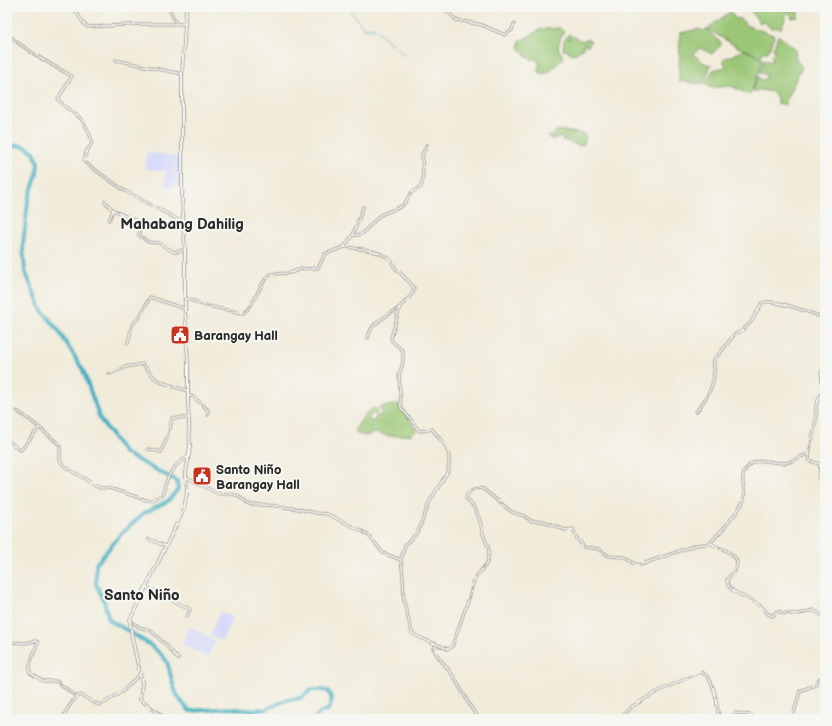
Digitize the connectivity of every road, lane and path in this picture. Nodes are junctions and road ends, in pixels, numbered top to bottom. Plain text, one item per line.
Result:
1 (73, 7) edge
2 (168, 7) edge
3 (186, 7) edge
4 (440, 7) edge
5 (176, 23) junction
6 (185, 24) junction
7 (514, 24) dead end
8 (7, 34) edge
9 (116, 60) dead end
10 (182, 74) junction
11 (427, 144) dead end
12 (7, 172) edge
13 (7, 184) edge
14 (105, 201) dead end
15 (7, 205) edge
16 (363, 207) dead end
17 (7, 210) edge
18 (113, 210) junction
19 (109, 220) dead end
20 (184, 223) junction
21 (353, 235) junction
22 (344, 247) junction
23 (185, 250) junction
24 (185, 298) junction
25 (400, 307) junction
26 (185, 309) junction
27 (825, 318) edge
28 (368, 338) dead end
29 (128, 343) dead end
30 (825, 366) edge
31 (109, 374) dead end
32 (188, 391) junction
33 (188, 395) junction
34 (17, 411) dead end
35 (696, 412) dead end
36 (208, 415) dead end
37 (188, 418) junction
38 (39, 428) junction
39 (7, 439) edge
40 (148, 449) dead end
41 (809, 454) junction
42 (188, 457) junction
43 (186, 477) junction
44 (825, 483) edge
45 (149, 539) dead end
46 (710, 543) junction
47 (165, 546) junction
48 (401, 560) junction
49 (146, 587) junction
50 (187, 617) dead end
51 (825, 617) edge
52 (130, 621) junction
53 (7, 642) edge
54 (432, 642) junction
55 (178, 659) dead end
56 (825, 675) edge
57 (139, 676) junction
58 (77, 697) junction
59 (62, 719) edge
60 (166, 719) edge
61 (480, 719) edge
62 (619, 719) edge
63 (719, 719) edge
64 (730, 719) edge
65 (757, 719) edge
66 (790, 719) edge

1 - 5 street
2 - 5 street
3 - 6 street
4 - 7 street
5 - 6 street
6 - 10 street
8 - 20 street
9 - 10 street
10 - 20 street
11 - 21 street
12 - 13 street
14 - 18 street
15 - 17 street
16 - 21 street
18 - 19 street
18 - 23 street
20 - 23 street
21 - 22 street
22 - 24 street
22 - 25 street
23 - 24 street
24 - 26 street
25 - 28 street
25 - 48 street
26 - 29 street
26 - 32 street
27 - 35 street
30 - 41 street
31 - 32 street
32 - 33 street
33 - 36 street
33 - 37 street
34 - 38 street
37 - 40 street
37 - 42 street
38 - 39 street
38 - 42 street
41 - 44 street
41 - 46 street
42 - 43 street
43 - 47 street
43 - 48 street
45 - 47 street
46 - 51 street
46 - 54 street
47 - 49 street
48 - 54 street
49 - 50 street
49 - 52 street
52 - 55 street
52 - 57 street
53 - 58 street
54 - 61 street
56 - 66 street
57 - 58 street
57 - 60 street
58 - 59 street
62 - 63 street
64 - 65 street

